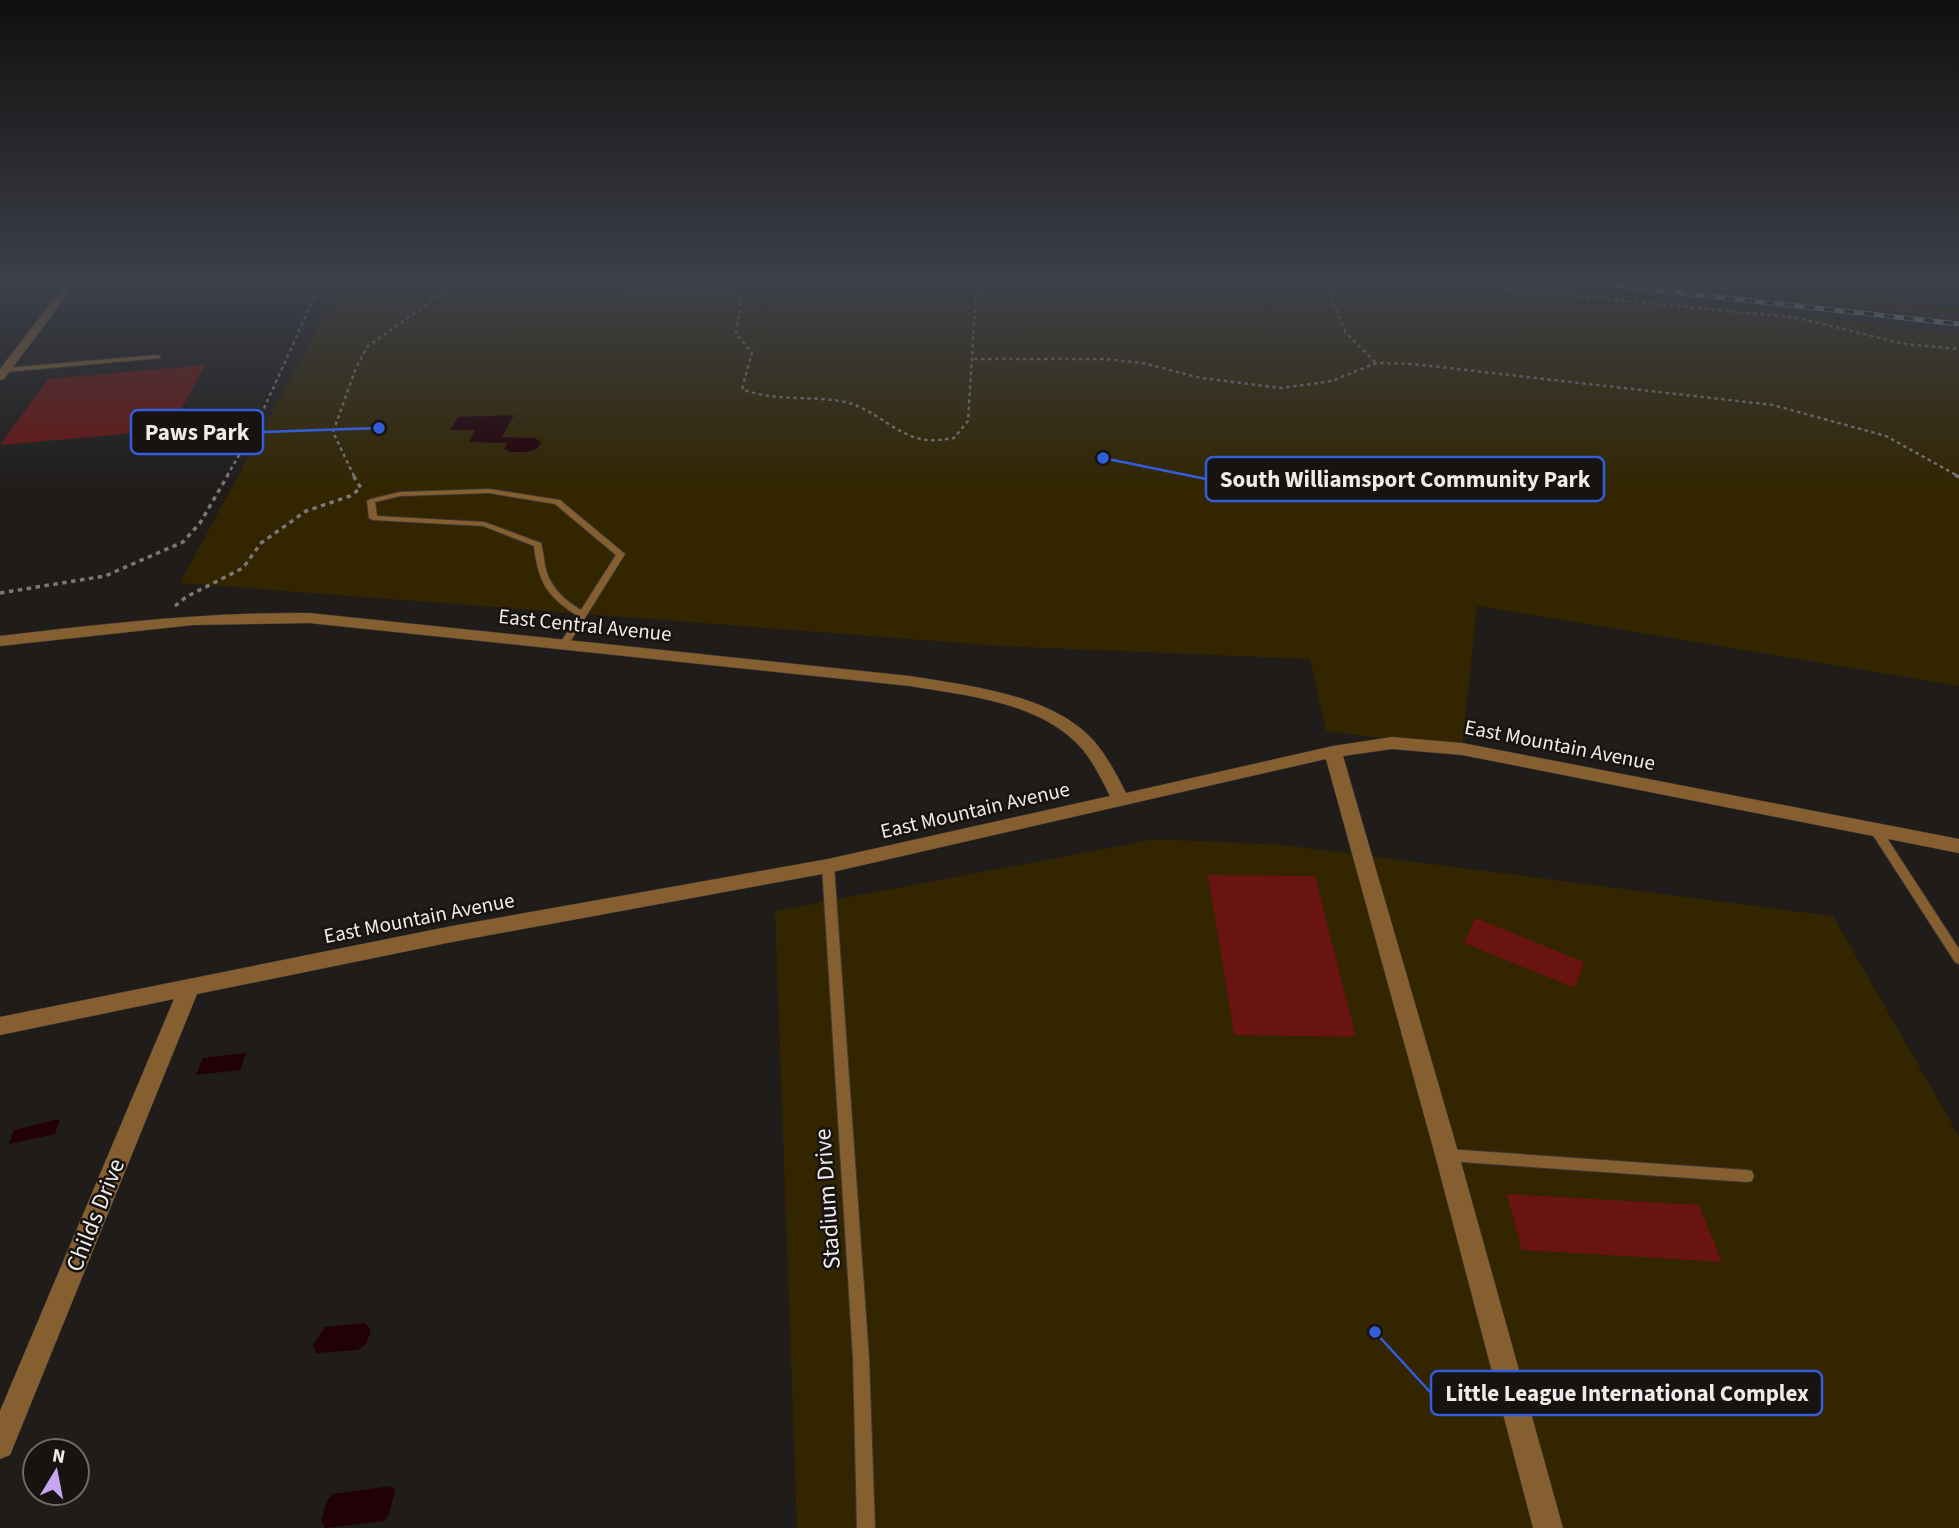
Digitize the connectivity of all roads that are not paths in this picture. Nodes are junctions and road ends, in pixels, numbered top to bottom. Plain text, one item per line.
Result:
1 (23, 349) edge
2 (20, 353) junction
3 (0, 354) edge
4 (158, 357) dead end
5 (3, 373) edge
6 (583, 615) junction
7 (0, 641) edge
8 (565, 643) junction
9 (1333, 752) junction
10 (1121, 800) junction
11 (1875, 829) junction
12 (1959, 846) edge
13 (828, 866) junction
14 (1959, 959) edge
15 (190, 986) junction
16 (0, 1026) edge
17 (1447, 1155) junction
18 (1747, 1176) dead end
19 (0, 1445) edge
20 (866, 1528) edge
21 (1548, 1528) edge

1 - 2 street
2 - 3 street
2 - 5 street
4 - 5 lane
6 - 6 lane
6 - 8 lane
7 - 8 street, East Central Avenue
8 - 10 street, East Central Avenue
9 - 10 street, East Mountain Avenue
9 - 11 street, East Mountain Avenue
9 - 17 street
10 - 13 street, East Mountain Avenue
11 - 12 street, East Mountain Avenue
11 - 14 lane
13 - 15 street, East Mountain Avenue
13 - 20 lane, Stadium Drive
15 - 16 street, East Mountain Avenue
15 - 19 street, Childs Drive
17 - 18 lane
17 - 21 street

